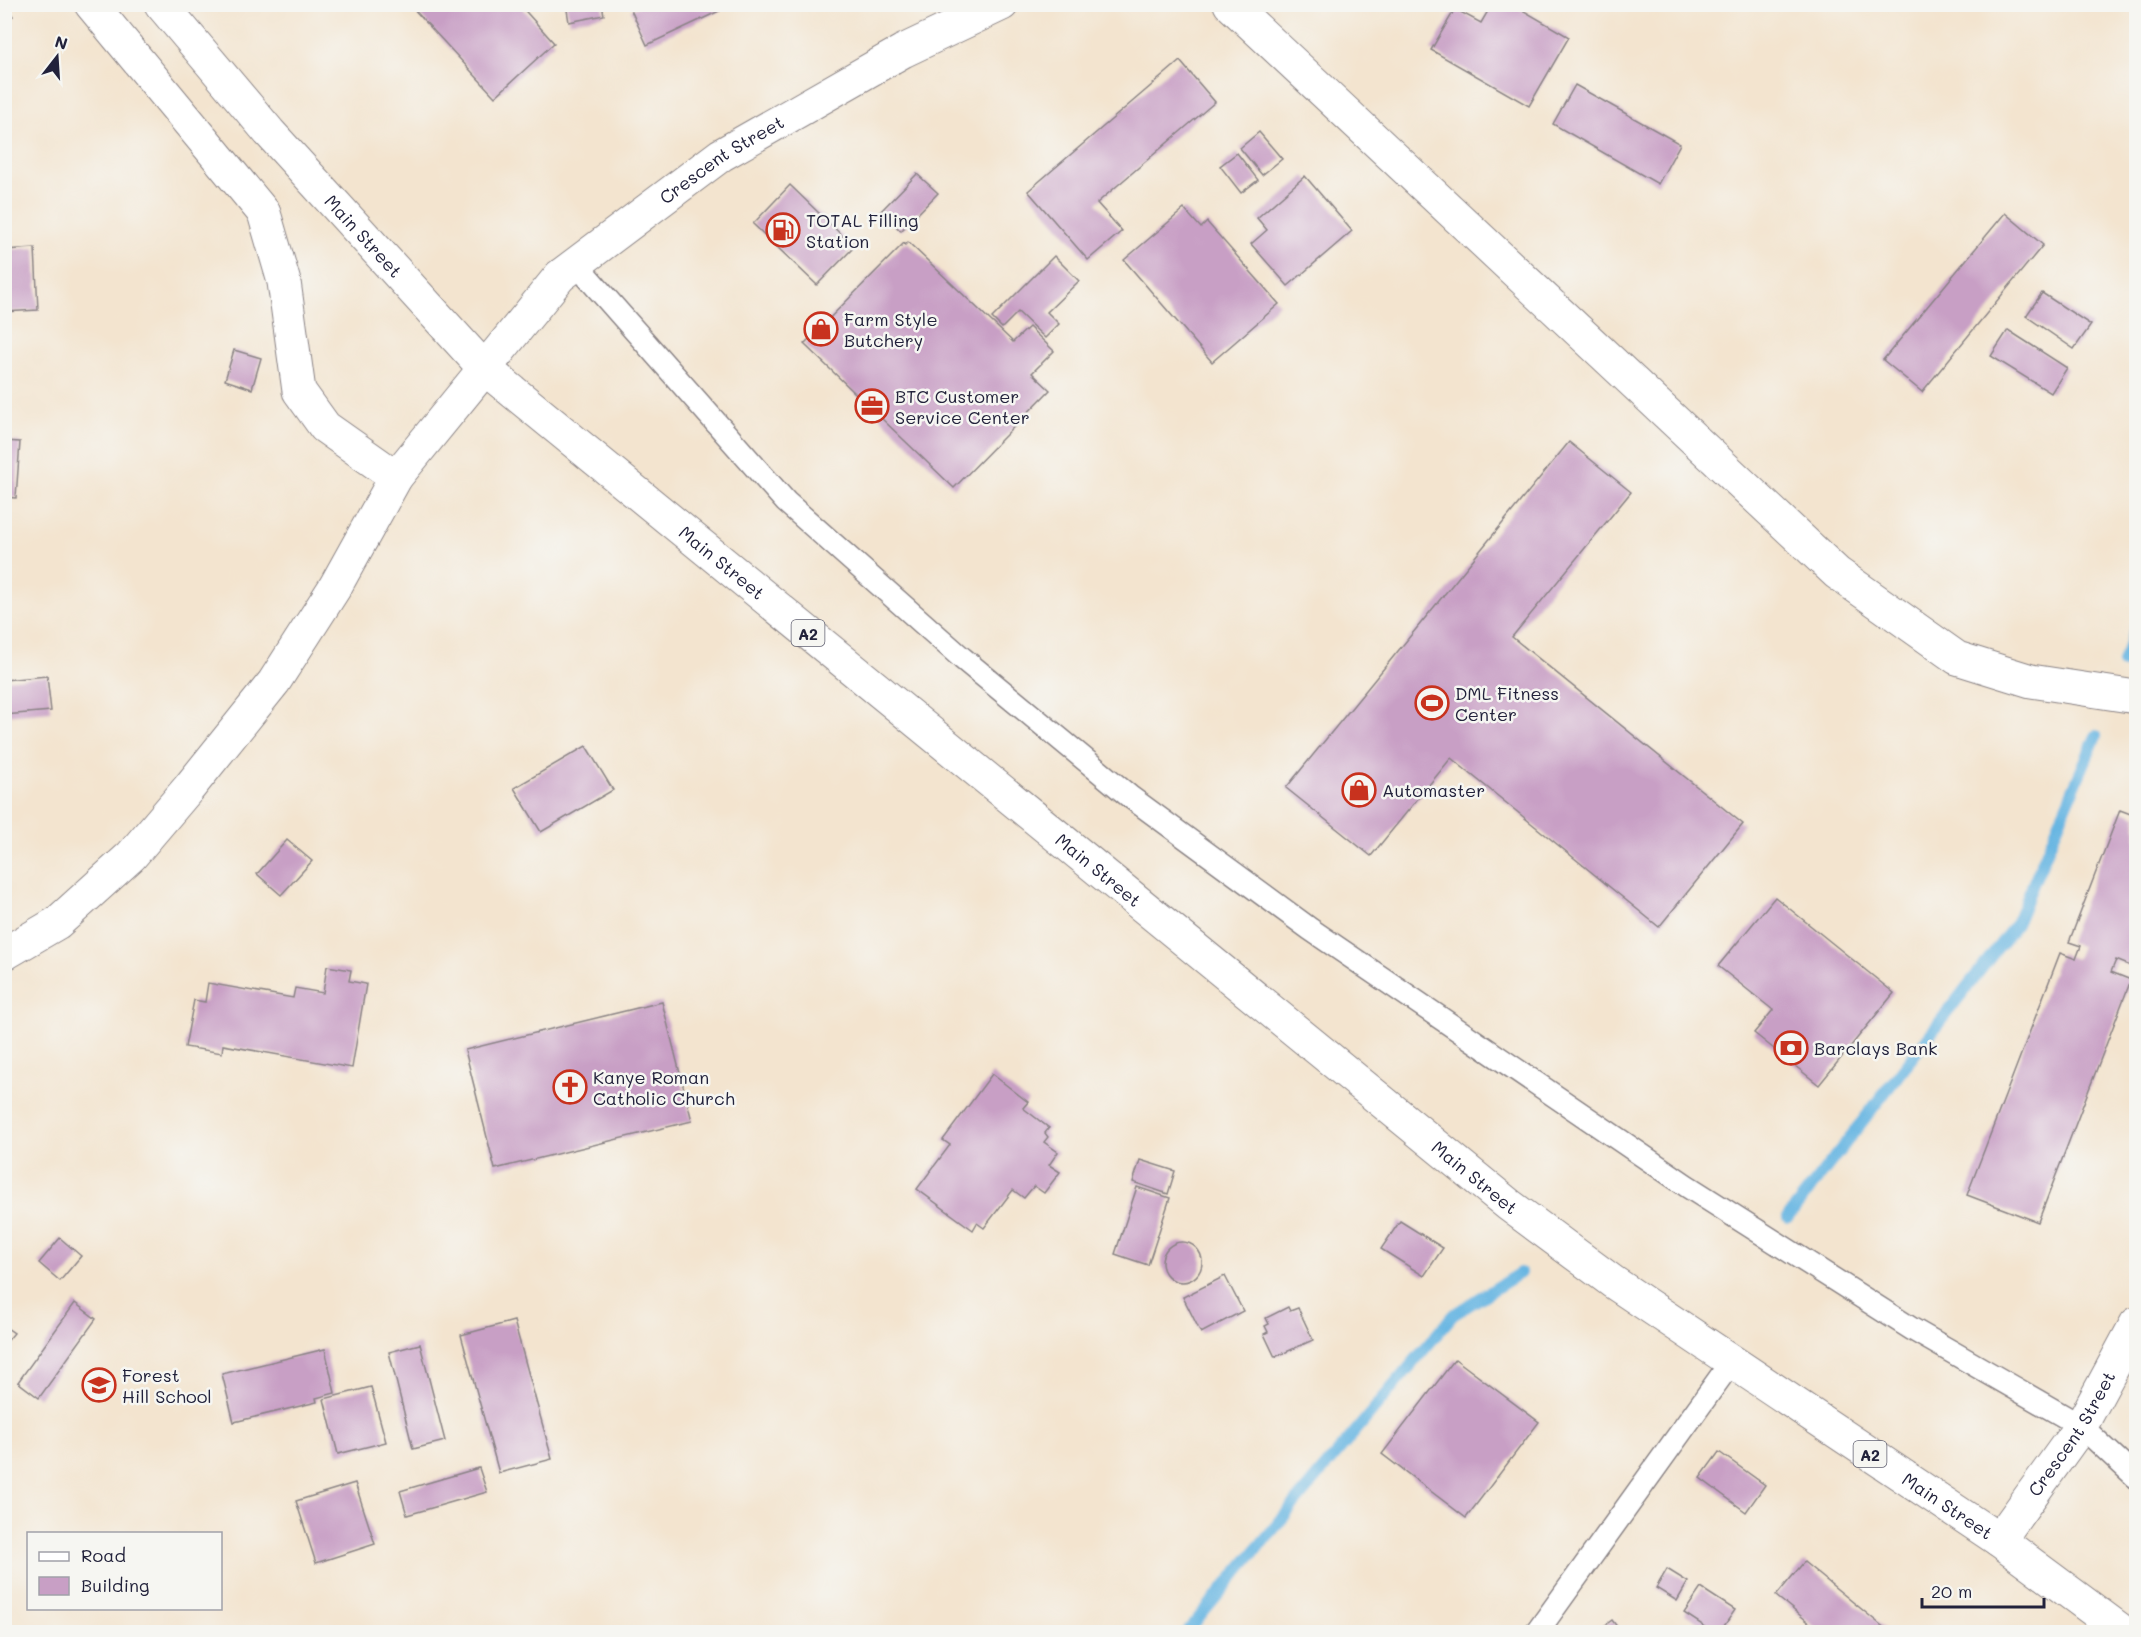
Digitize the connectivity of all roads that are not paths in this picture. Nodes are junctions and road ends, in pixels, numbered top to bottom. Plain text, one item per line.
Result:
1 (91, 4) edge
2 (161, 4) edge
3 (1002, 4) edge
4 (1230, 4) edge
5 (576, 264) junction
6 (484, 368) junction
7 (396, 477) junction
8 (2136, 697) edge
9 (4, 954) edge
10 (2136, 1323) edge
11 (1732, 1361) junction
12 (2081, 1426) junction
13 (2136, 1477) edge
14 (1999, 1540) junction
15 (1537, 1632) edge
16 (2123, 1632) edge

1 - 7 main road
2 - 6 main road, Main Street / A2
3 - 5 main road, Crescent Street
4 - 8 main road
5 - 6 main road, Crescent Street
5 - 12 lane
6 - 7 main road, Crescent Street
6 - 11 main road, Main Street / A2
7 - 9 main road, Crescent Street
10 - 12 main road, Crescent Street
11 - 14 main road, Main Street / A2
11 - 15 lane
12 - 13 lane
12 - 14 main road, Crescent Street
14 - 16 main road, Main Street / A2

